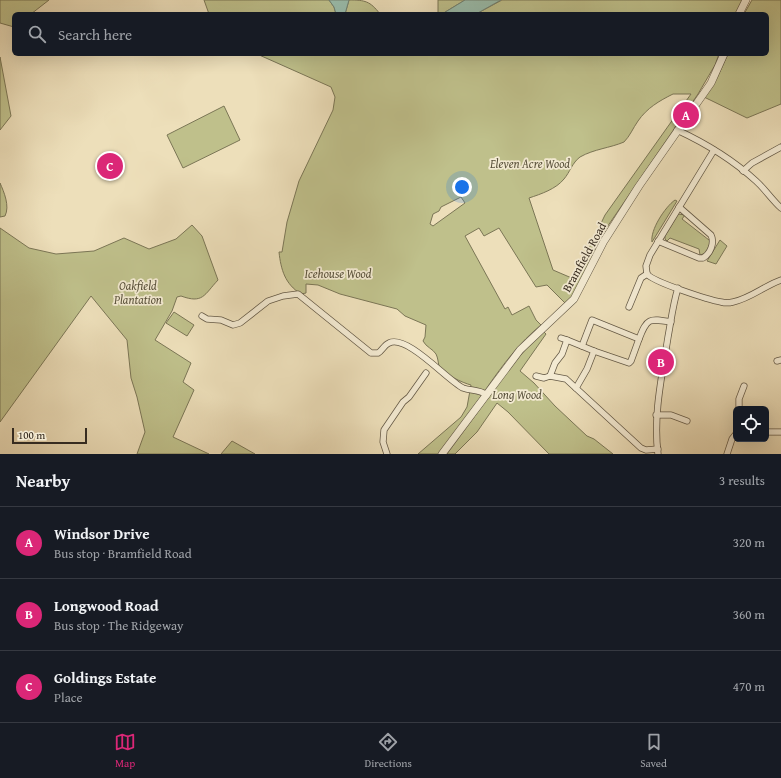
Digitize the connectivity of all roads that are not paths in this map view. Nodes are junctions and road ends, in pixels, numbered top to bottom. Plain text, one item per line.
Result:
1 (746, 0) edge
2 (740, 12) edge
3 (723, 56) edge
4 (677, 130) junction
5 (781, 147) edge
6 (714, 150) junction
7 (743, 170) junction
8 (679, 207) junction
9 (781, 208) edge
10 (658, 241) junction
11 (647, 274) junction
12 (781, 280) edge
13 (678, 288) junction
14 (629, 307) dead end
15 (202, 316) dead end
16 (671, 322) junction
17 (561, 338) dead end
18 (639, 338) junction
19 (567, 340) junction
20 (582, 346) junction
21 (594, 351) junction
22 (426, 373) dead end
23 (536, 376) dead end
24 (550, 376) junction
25 (744, 386) dead end
26 (576, 388) junction
27 (487, 394) junction
28 (740, 406) edge
29 (656, 415) junction
30 (687, 421) dead end
31 (769, 432) edge
32 (781, 432) edge
33 (733, 437) edge
34 (658, 451) edge
35 (387, 454) edge
36 (442, 454) edge
37 (727, 454) edge

1 - 2 street
3 - 4 street, Bramfield Road
4 - 6 street
4 - 27 street, Bramfield Road
5 - 7 street
6 - 7 street
6 - 8 street
7 - 9 street
8 - 10 street
8 - 10 street
10 - 11 street
11 - 13 street
11 - 14 street
12 - 13 street
13 - 16 street
15 - 27 street
16 - 18 street
16 - 29 street
17 - 19 street
18 - 20 street
18 - 21 street
19 - 20 street
19 - 24 street
20 - 21 street
21 - 26 street
22 - 35 street
23 - 24 street
24 - 26 street
25 - 28 street
26 - 34 street
27 - 36 street, Bramfield Road
29 - 30 street
29 - 34 street
31 - 32 street
33 - 37 street

